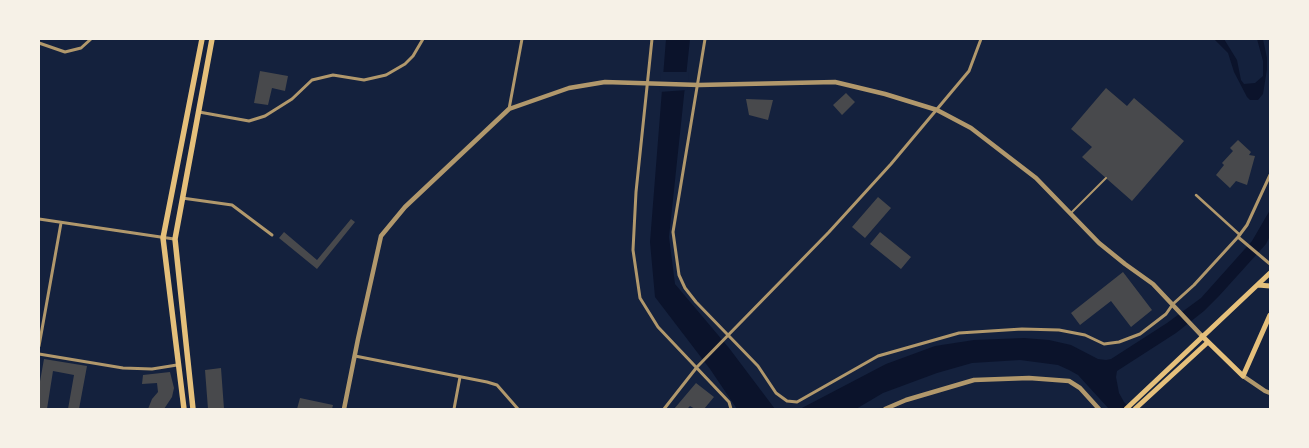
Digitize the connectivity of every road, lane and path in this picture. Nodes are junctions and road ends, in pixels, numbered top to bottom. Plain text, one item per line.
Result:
1 (91, 39) edge
2 (202, 39) edge
3 (212, 39) edge
4 (423, 39) edge
5 (522, 39) edge
6 (652, 39) edge
7 (705, 39) edge
8 (981, 39) edge
9 (39, 43) edge
10 (647, 84) junction
11 (699, 85) junction
12 (509, 109) junction
13 (937, 110) junction
14 (198, 112) junction
15 (1270, 175) edge
16 (1106, 178) dead end
17 (1196, 195) dead end
18 (182, 198) junction
19 (1071, 213) junction
20 (39, 219) edge
21 (61, 222) junction
22 (272, 235) dead end
23 (1239, 236) junction
24 (163, 238) junction
25 (174, 239) junction
26 (1270, 264) edge
27 (1270, 273) edge
28 (1258, 285) junction
29 (1270, 286) edge
30 (1173, 304) junction
31 (1270, 315) edge
32 (728, 335) junction
33 (1202, 336) junction
34 (1208, 342) junction
35 (39, 346) edge
36 (39, 354) edge
37 (355, 356) junction
38 (177, 365) junction
39 (697, 367) junction
40 (460, 376) junction
41 (1244, 376) junction
42 (1270, 393) edge
43 (1135, 407) edge
44 (184, 409) edge
45 (193, 409) edge
46 (344, 409) edge
47 (454, 409) edge
48 (518, 409) edge
49 (664, 409) edge
50 (731, 409) edge
51 (886, 409) edge
52 (1099, 409) edge
53 (1126, 409) edge

1 - 9 street
2 - 24 main road
3 - 14 main road
4 - 14 street
5 - 12 street
6 - 10 street
7 - 11 street
8 - 13 street
10 - 11 street
10 - 12 street
10 - 39 street
11 - 13 street
11 - 32 street
12 - 37 street
13 - 19 street
13 - 32 street
14 - 18 main road
15 - 23 street
16 - 19 lane
17 - 23 street
18 - 22 street
18 - 25 main road
19 - 30 street
20 - 21 street
21 - 24 street
21 - 35 street
23 - 26 street
23 - 30 street
24 - 25 street
24 - 38 main road
25 - 45 main road
27 - 28 main road
28 - 29 main road
28 - 33 main road
30 - 32 street
30 - 33 street
31 - 41 main road
32 - 39 street
33 - 34 main road
33 - 43 main road
34 - 41 main road
34 - 43 main road
36 - 38 street
37 - 40 street
37 - 46 street
38 - 44 main road
39 - 49 street
39 - 50 street
40 - 47 street
40 - 48 street
41 - 42 street
43 - 53 main road
51 - 52 street

